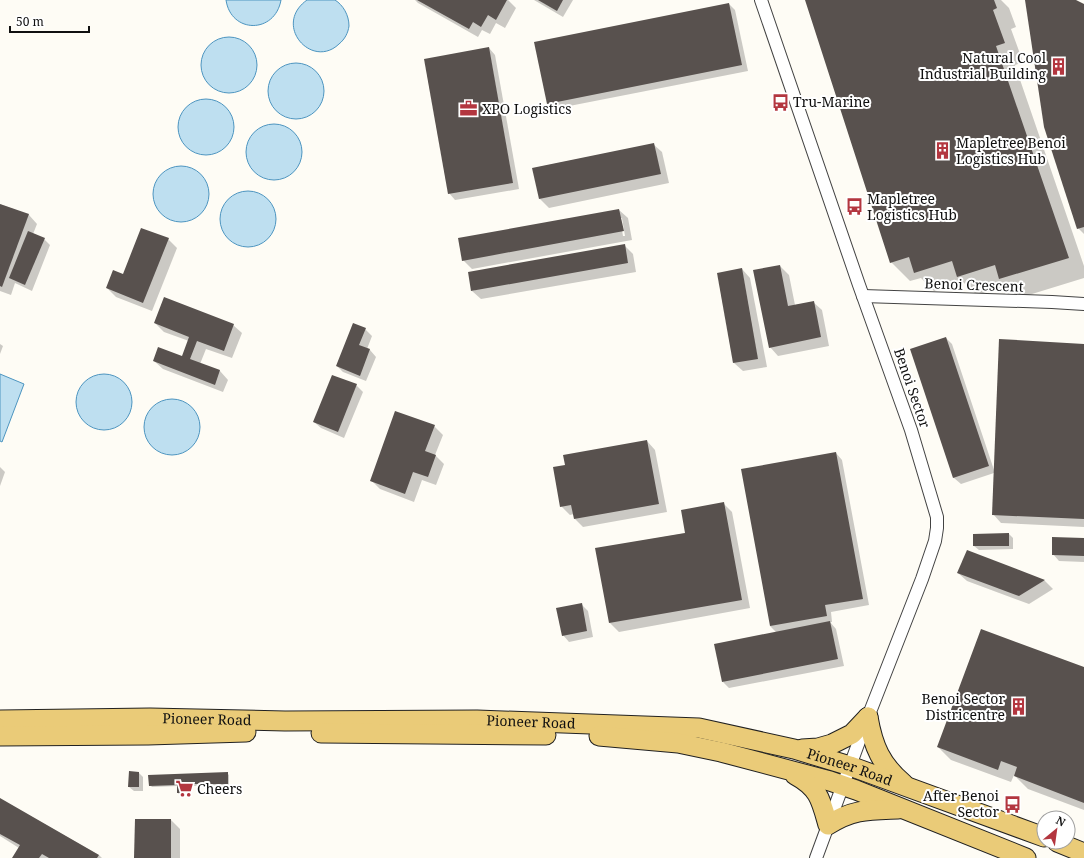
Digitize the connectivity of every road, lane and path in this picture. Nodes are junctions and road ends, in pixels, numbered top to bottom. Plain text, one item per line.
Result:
1 (761, 0) edge
2 (863, 296) junction
3 (1084, 304) edge
4 (868, 717) junction
5 (0, 720) edge
6 (0, 736) edge
7 (794, 749) junction
8 (850, 766) junction
9 (777, 767) junction
10 (843, 785) junction
11 (910, 789) junction
12 (903, 809) junction
13 (828, 825) junction
14 (1036, 834) edge
15 (816, 858) edge
16 (1026, 858) edge

1 - 2 street, Benoi Sector
2 - 3 street, Benoi Crescent
2 - 4 street, Benoi Sector
4 - 7 main road
4 - 8 street, Benoi Sector
4 - 11 main road
5 - 7 main road, Pioneer Road
6 - 9 main road, Pioneer Road
7 - 8 main road, Pioneer Road
8 - 10 street, Benoi Sector
8 - 11 main road, Pioneer Road
9 - 10 main road, Pioneer Road
9 - 13 main road
10 - 12 main road, Pioneer Road
10 - 13 street, Benoi Sector
11 - 14 main road, Pioneer Road
12 - 13 main road
12 - 16 main road, Pioneer Road
13 - 15 street, Benoi Sector

